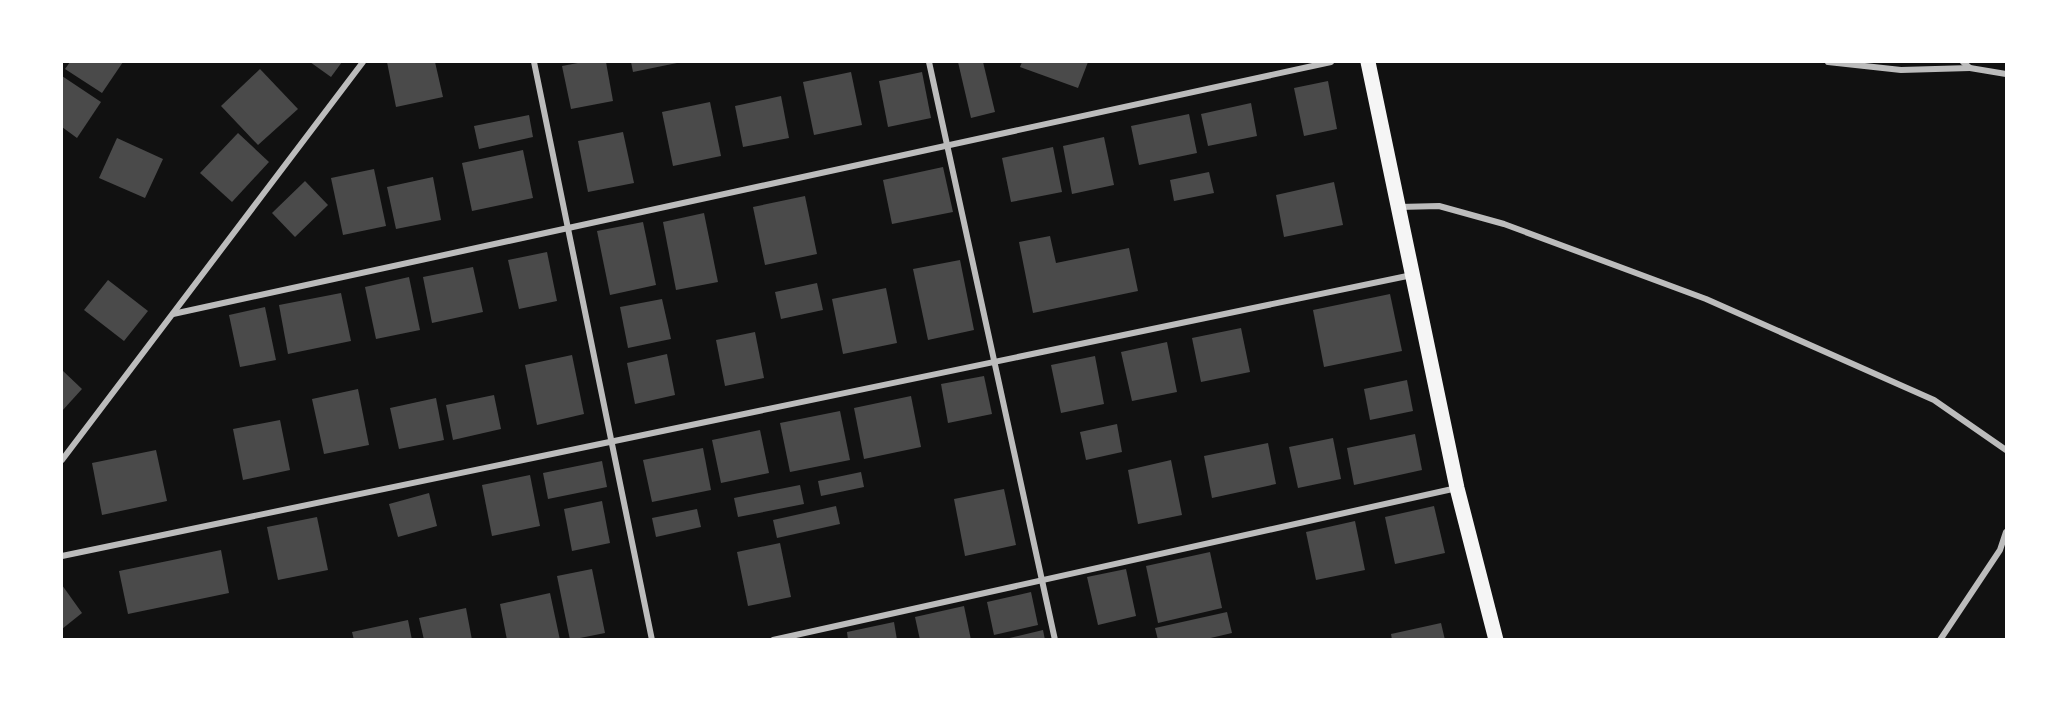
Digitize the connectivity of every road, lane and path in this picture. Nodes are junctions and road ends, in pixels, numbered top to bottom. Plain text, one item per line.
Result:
1 (363, 62) edge
2 (534, 62) edge
3 (929, 62) edge
4 (1331, 62) edge
5 (1368, 62) edge
6 (1828, 62) edge
7 (1964, 62) edge
8 (1970, 68) junction
9 (2007, 74) edge
10 (948, 145) junction
11 (1398, 207) junction
12 (568, 227) junction
13 (1413, 275) junction
14 (173, 314) junction
15 (994, 362) junction
16 (612, 441) junction
17 (2007, 450) edge
18 (62, 460) edge
19 (1457, 488) junction
20 (2007, 532) edge
21 (62, 556) edge
22 (1042, 580) junction
23 (652, 639) edge
24 (772, 639) edge
25 (1055, 639) edge
26 (1496, 639) edge
27 (1940, 639) edge

1 - 14 street
2 - 12 street
3 - 10 street
4 - 10 street
5 - 11 main road
6 - 8 street
7 - 8 street
8 - 9 street
10 - 12 street
10 - 15 street
11 - 13 main road
11 - 17 street
12 - 14 street
12 - 16 street
13 - 15 street
13 - 19 main road
14 - 18 street
15 - 16 street
15 - 22 street
16 - 21 street
16 - 23 street
19 - 22 street
19 - 26 main road
20 - 27 street
22 - 24 street
22 - 25 street

